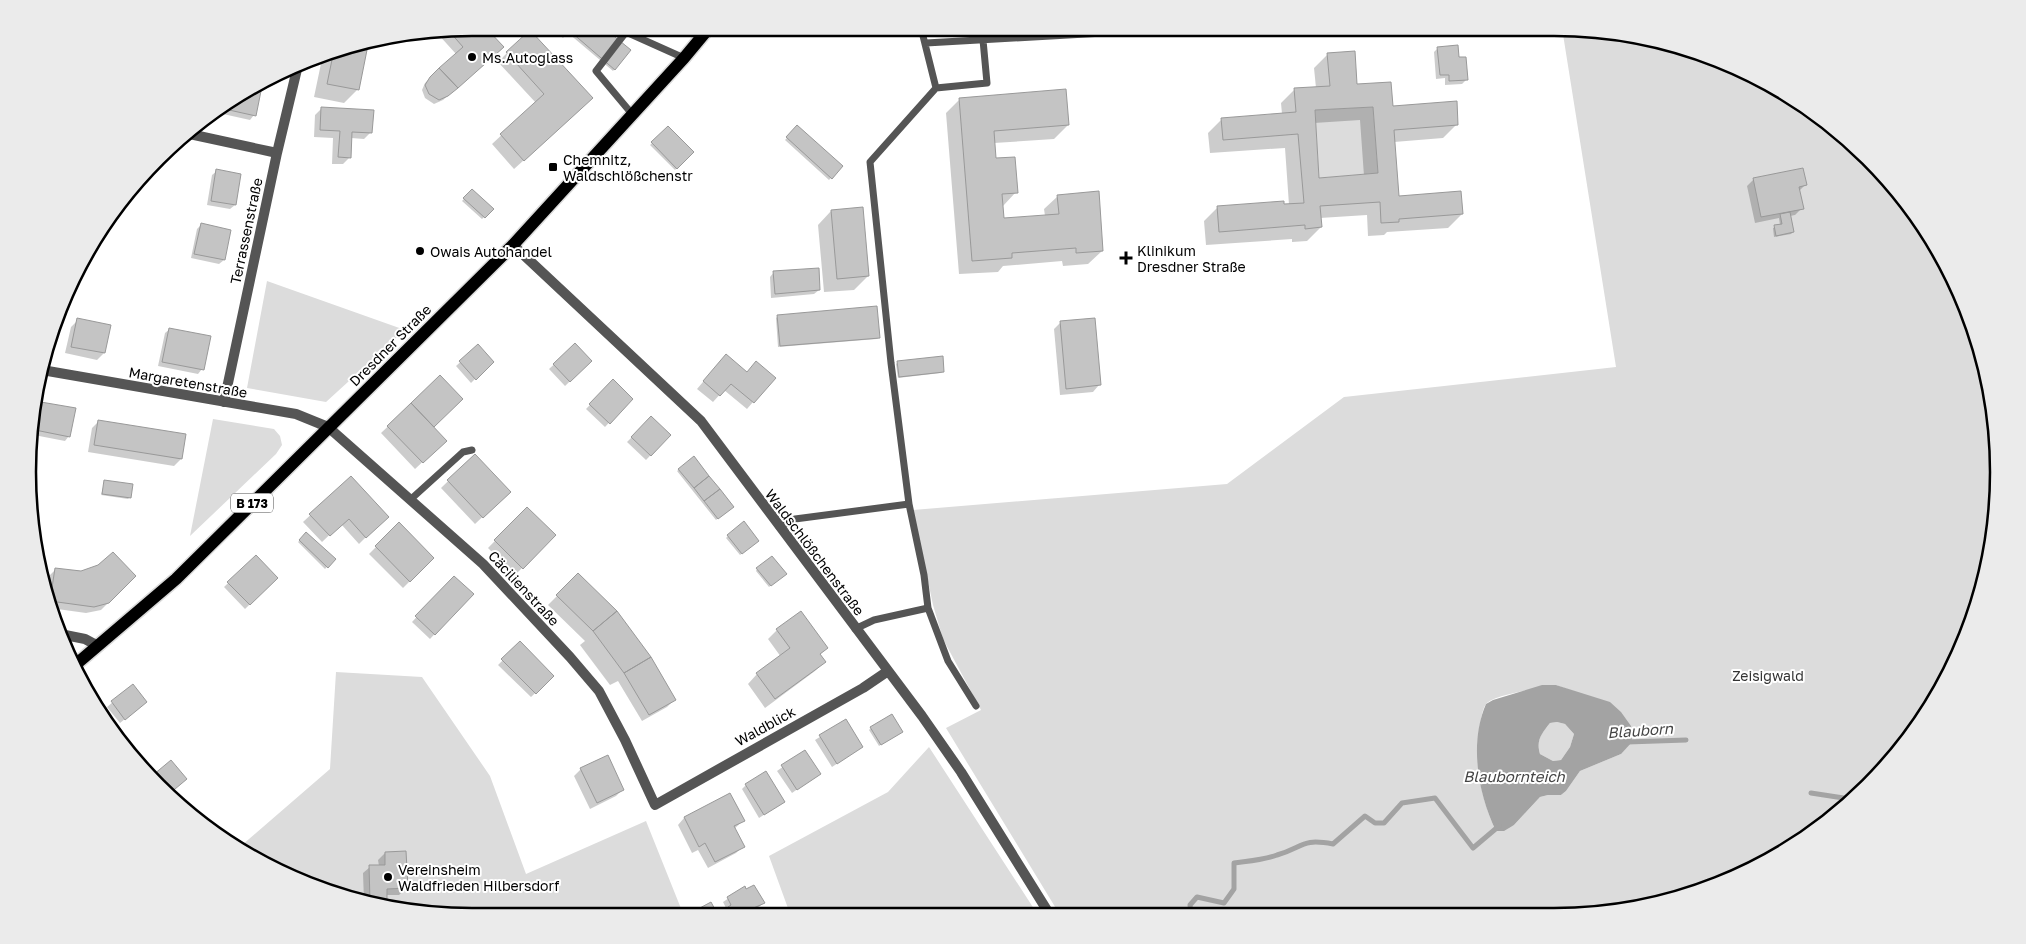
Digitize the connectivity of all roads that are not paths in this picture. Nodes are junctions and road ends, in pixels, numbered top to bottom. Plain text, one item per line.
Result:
1 (623, 36) edge
2 (635, 36) edge
3 (702, 36) edge
4 (924, 36) edge
5 (1052, 36) edge
6 (983, 40) junction
7 (926, 43) junction
8 (684, 58) junction
9 (296, 73) edge
10 (936, 88) junction
11 (632, 114) junction
12 (195, 136) edge
13 (277, 153) junction
14 (513, 245) junction
15 (48, 371) edge
16 (224, 402) junction
17 (328, 427) junction
18 (472, 450) dead end
19 (410, 500) junction
20 (908, 504) junction
21 (780, 527) junction
22 (928, 608) junction
23 (855, 628) junction
24 (68, 635) edge
25 (98, 646) junction
26 (79, 662) edge
27 (888, 671) junction
28 (976, 706) dead end
29 (655, 805) joint
30 (1046, 908) edge

1 - 11 lane
2 - 8 lane
3 - 8 main road, Dresdner Straße / B 173
4 - 7 lane
5 - 6 lane
6 - 7 lane
6 - 10 lane
7 - 10 lane
8 - 11 main road, Dresdner Straße / B 173
9 - 13 street, Terrassenstraße
10 - 20 lane
11 - 14 main road, Dresdner Straße / B 173
12 - 13 street
13 - 16 street, Terrassenstraße
14 - 17 main road, Dresdner Straße / B 173
14 - 21 street, Waldschlößchenstraße
15 - 16 street, Margaretenstraße
16 - 17 street, Margaretenstraße
17 - 19 street, Cäcilienstraße
17 - 25 main road, Dresdner Straße / B 173
18 - 19 lane
19 - 29 street, Cäcilienstraße
20 - 21 lane
20 - 22 lane
21 - 23 street, Waldschlößchenstraße
22 - 23 lane
22 - 28 lane
23 - 27 street, Waldschlößchenstraße
24 - 25 street
25 - 26 main road, Dresdner Straße / B 173
27 - 29 street, Waldblick
27 - 30 street, Waldschlößchenstraße

